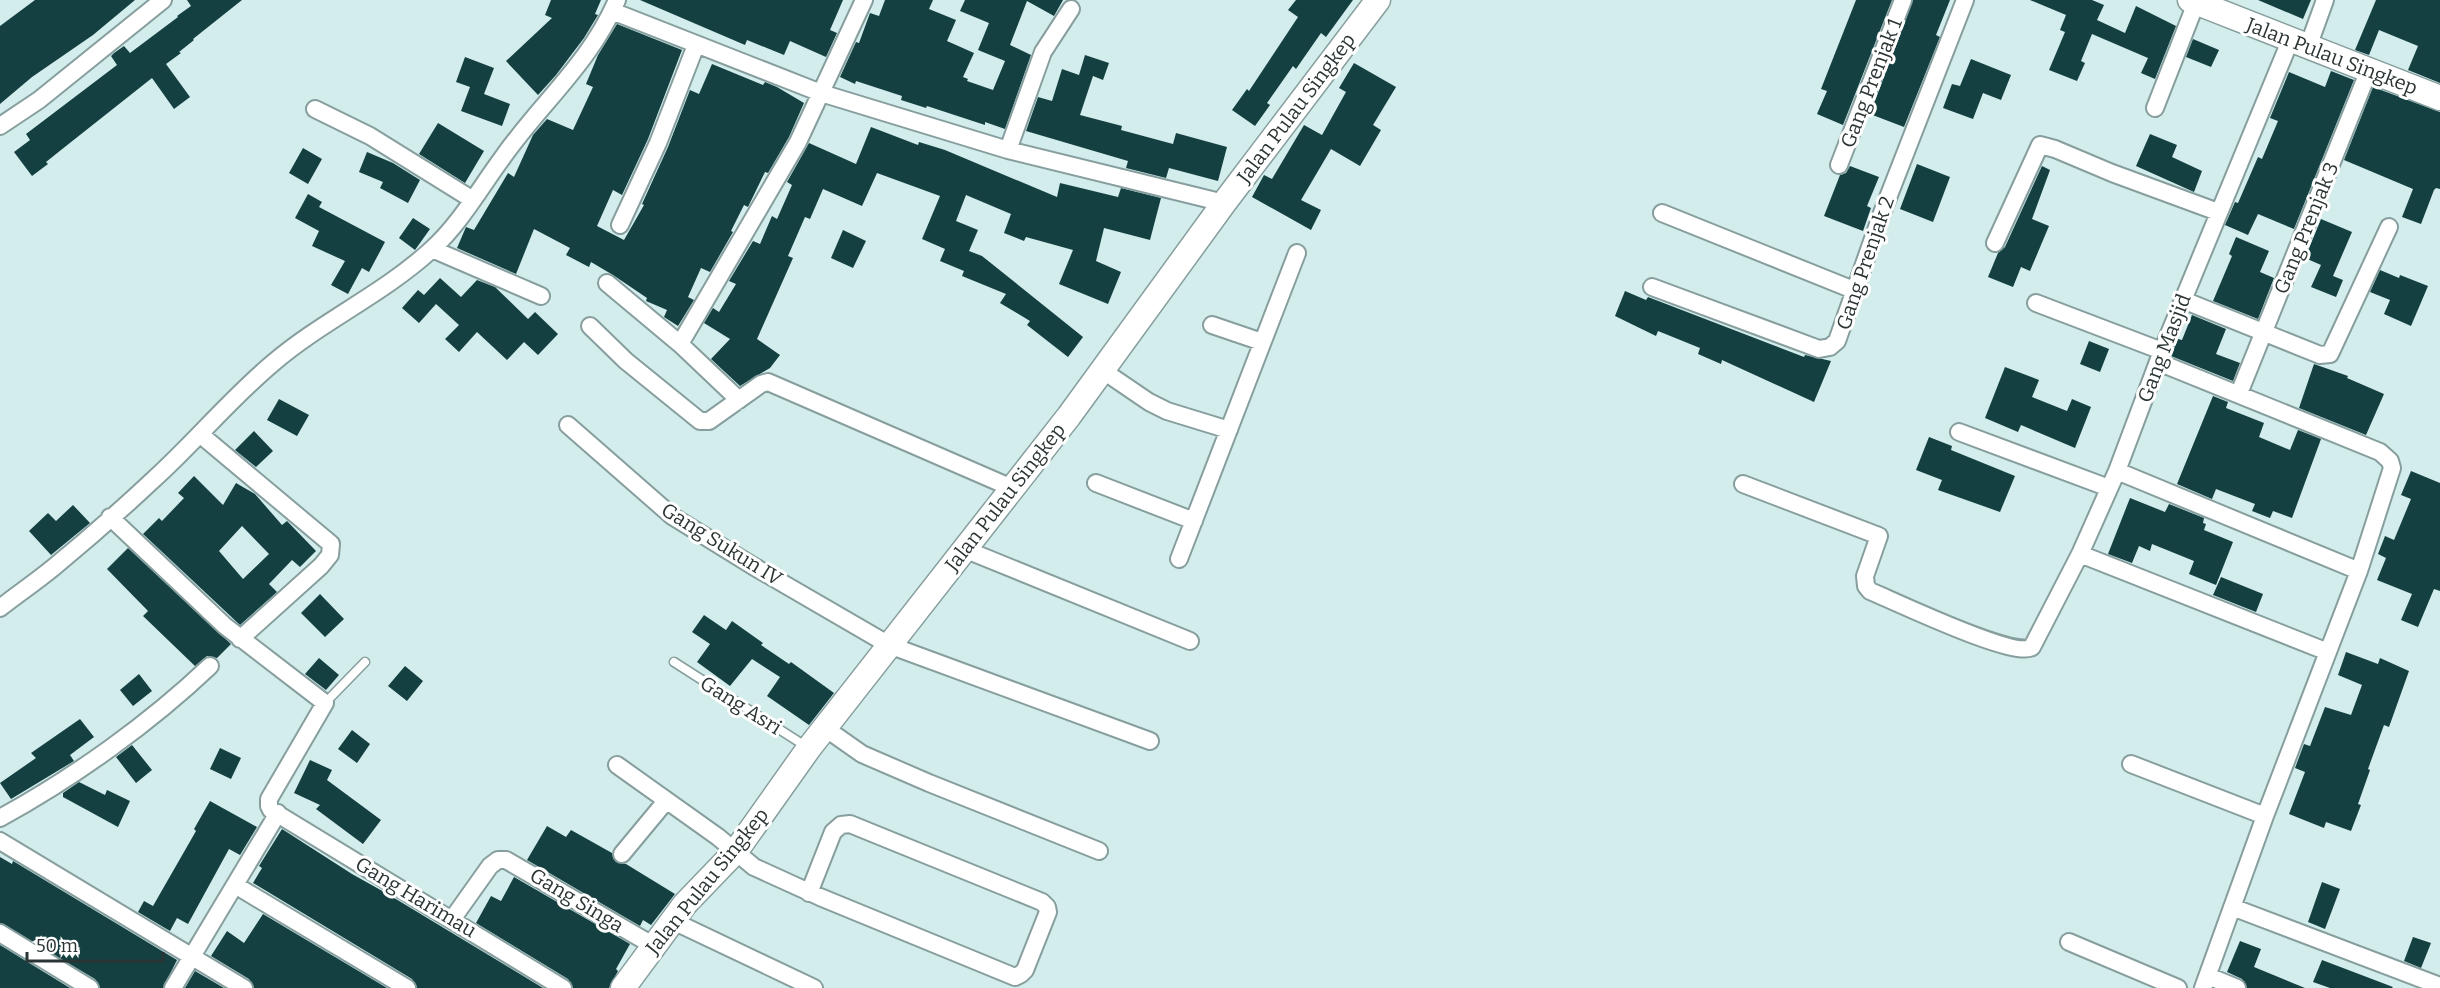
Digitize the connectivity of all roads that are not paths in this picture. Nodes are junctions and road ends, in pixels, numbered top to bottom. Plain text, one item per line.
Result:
1 (164, 0) edge
2 (864, 0) edge
3 (1378, 0) edge
4 (1903, 0) edge
5 (1965, 0) edge
6 (2325, 0) edge
7 (2193, 1) edge
8 (614, 6) edge
9 (1071, 9) dead end
10 (2299, 44) junction
11 (696, 45) junction
12 (2369, 70) junction
13 (821, 93) junction
14 (2440, 98) edge
15 (2155, 108) dead end
16 (315, 110) dead end
17 (0, 126) edge
18 (1008, 150) junction
19 (1839, 165) dead end
20 (473, 200) junction
21 (1224, 203) junction
22 (2218, 212) junction
23 (1662, 213) dead end
24 (620, 225) dead end
25 (2389, 227) dead end
26 (1995, 243) dead end
27 (432, 249) junction
28 (1297, 253) dead end
29 (607, 283) dead end
30 (1652, 287) dead end
31 (1856, 291) junction
32 (541, 296) dead end
33 (2183, 300) junction
34 (2036, 303) dead end
35 (1212, 325) dead end
36 (590, 326) dead end
37 (2264, 333) junction
38 (1262, 342) junction
39 (680, 345) junction
40 (2160, 356) junction
41 (1102, 370) junction
42 (2242, 386) dead end
43 (739, 400) junction
44 (568, 425) dead end
45 (1229, 430) junction
46 (1959, 432) dead end
47 (201, 435) junction
48 (2117, 471) junction
49 (1096, 483) dead end
50 (1743, 484) dead end
51 (1012, 488) junction
52 (2109, 488) junction
53 (110, 518) junction
54 (1194, 521) junction
55 (964, 549) junction
56 (2080, 554) junction
57 (1179, 559) dead end
58 (2359, 571) junction
59 (1, 604) edge
60 (240, 639) junction
61 (1190, 641) dead end
62 (889, 645) junction
63 (2328, 652) junction
64 (365, 662) dead end
65 (674, 662) dead end
66 (210, 666) dead end
67 (325, 703) junction
68 (825, 728) junction
69 (1150, 741) dead end
70 (809, 748) junction
71 (2132, 764) dead end
72 (617, 765) dead end
73 (666, 801) junction
74 (274, 810) junction
75 (2265, 816) junction
76 (0, 818) edge
77 (0, 841) edge
78 (736, 851) junction
79 (1098, 851) dead end
80 (622, 854) dead end
81 (235, 885) junction
82 (809, 893) junction
83 (2232, 907) junction
84 (453, 918) junction
85 (673, 921) junction
86 (0, 933) edge
87 (2069, 942) dead end
88 (654, 946) junction
89 (192, 956) junction
90 (2205, 982) edge
91 (2440, 986) edge
92 (90, 988) edge
93 (173, 988) edge
94 (244, 988) edge
95 (407, 988) edge
96 (563, 988) edge
97 (623, 988) edge
98 (814, 988) edge
99 (2178, 988) edge
100 (2238, 988) edge

1 - 17 street
2 - 13 street
3 - 21 street, Jalan Pulau Singkep
4 - 19 street, Gang Prenjak 1
5 - 31 street, Gang Prenjak 2
6 - 10 street, Gang Masjid
7 - 10 street, Jalan Pulau Singkep
7 - 15 street
8 - 11 street
8 - 20 street
9 - 18 street
10 - 12 street, Jalan Pulau Singkep
10 - 22 street, Gang Masjid
11 - 13 street
11 - 24 street
12 - 14 street, Jalan Pulau Singkep
12 - 37 street, Gang Prenjak 3
13 - 18 street
13 - 39 street
16 - 20 street
18 - 21 street
20 - 27 street
21 - 41 street, Jalan Pulau Singkep
22 - 26 street
22 - 33 street, Gang Masjid
23 - 31 street
25 - 37 street
27 - 32 street
27 - 47 street
28 - 38 street
29 - 39 street
30 - 31 street, Gang Prenjak 2
33 - 37 street
33 - 40 street, Gang Masjid
34 - 40 street
35 - 38 street
36 - 43 street
37 - 42 street, Gang Prenjak 3
38 - 45 street
39 - 43 street
40 - 48 street, Gang Masjid
40 - 58 street
41 - 45 street
41 - 51 street, Jalan Pulau Singkep
43 - 51 street
44 - 62 street, Gang Sukun IV
45 - 54 street
46 - 52 street
47 - 53 street
47 - 60 street
48 - 52 street, Gang Masjid
48 - 58 street
49 - 54 street
50 - 56 street, Gang Masjid
51 - 55 street, Jalan Pulau Singkep
52 - 56 street, Gang Masjid
53 - 59 street
53 - 60 street
54 - 57 street
55 - 61 street
55 - 62 street, Jalan Pulau Singkep
56 - 63 street
58 - 63 street
60 - 67 street
62 - 68 street, Jalan Pulau Singkep
62 - 69 street, Gang Sukun IV
63 - 75 street
64 - 67 lane
65 - 70 lane, Gang Asri
66 - 76 street
67 - 74 street
68 - 70 street, Jalan Pulau Singkep
68 - 79 street
70 - 78 street, Jalan Pulau Singkep
71 - 75 street
72 - 73 street
73 - 78 street
73 - 80 street
74 - 81 street
74 - 84 street, Gang Harimau
75 - 83 street
77 - 89 street
78 - 82 street
78 - 85 street, Jalan Pulau Singkep
81 - 89 street
81 - 95 street
82 - 82 street
83 - 90 street
83 - 91 street
84 - 88 street, Gang Singa
84 - 96 street, Gang Harimau
85 - 88 street, Jalan Pulau Singkep
85 - 98 street
86 - 92 street
87 - 99 street
88 - 97 street, Jalan Pulau Singkep
89 - 93 street
89 - 94 street
90 - 100 street

